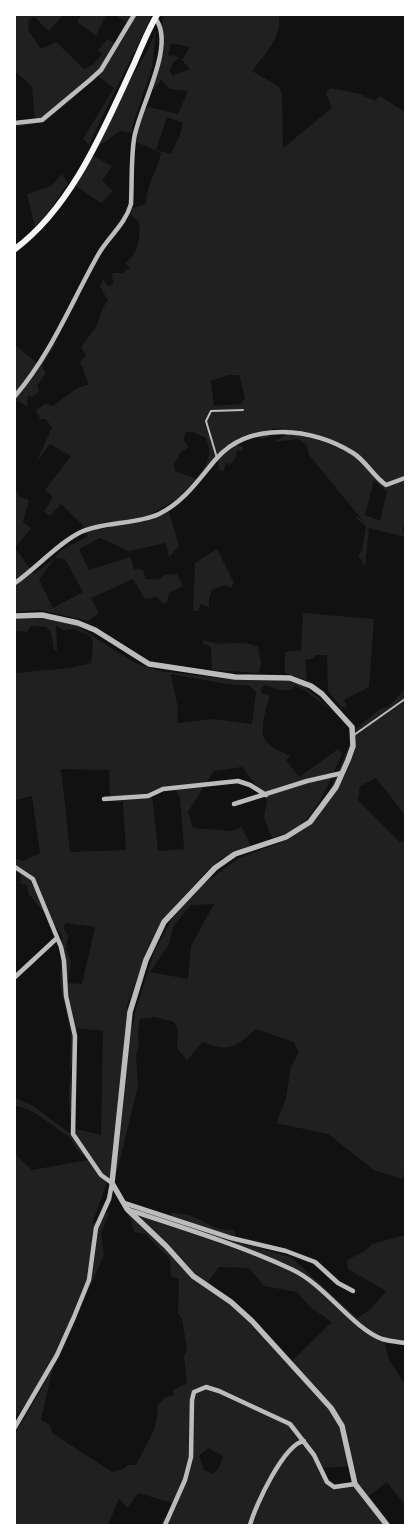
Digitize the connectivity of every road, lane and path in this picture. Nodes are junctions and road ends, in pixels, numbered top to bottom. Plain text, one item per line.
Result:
1 (134, 15) edge
2 (156, 16) edge
3 (15, 123) edge
4 (15, 249) edge
5 (15, 396) edge
6 (243, 410) dead end
7 (217, 458) junction
8 (405, 478) edge
9 (15, 583) edge
10 (15, 616) edge
11 (405, 699) edge
12 (354, 735) junction
13 (342, 773) junction
14 (266, 795) junction
15 (104, 799) dead end
16 (234, 804) dead end
17 (15, 868) edge
18 (57, 938) junction
19 (15, 978) edge
20 (112, 1183) junction
21 (124, 1203) junction
22 (127, 1209) junction
23 (353, 1291) dead end
24 (405, 1343) edge
25 (15, 1427) edge
26 (304, 1441) junction
27 (355, 1484) junction
28 (166, 1525) edge
29 (250, 1525) edge
30 (387, 1525) edge

1 - 3 street
2 - 4 main road
2 - 5 street
6 - 7 lane
7 - 8 street
7 - 9 street
10 - 12 street
11 - 12 lane
12 - 13 street
13 - 14 street
13 - 20 street
14 - 15 street
14 - 16 street
17 - 18 street
18 - 19 street
18 - 20 street
20 - 21 street
20 - 25 street
21 - 22 street
21 - 23 street
22 - 24 street
22 - 27 street
26 - 27 street
26 - 28 street
26 - 29 street
27 - 30 street

